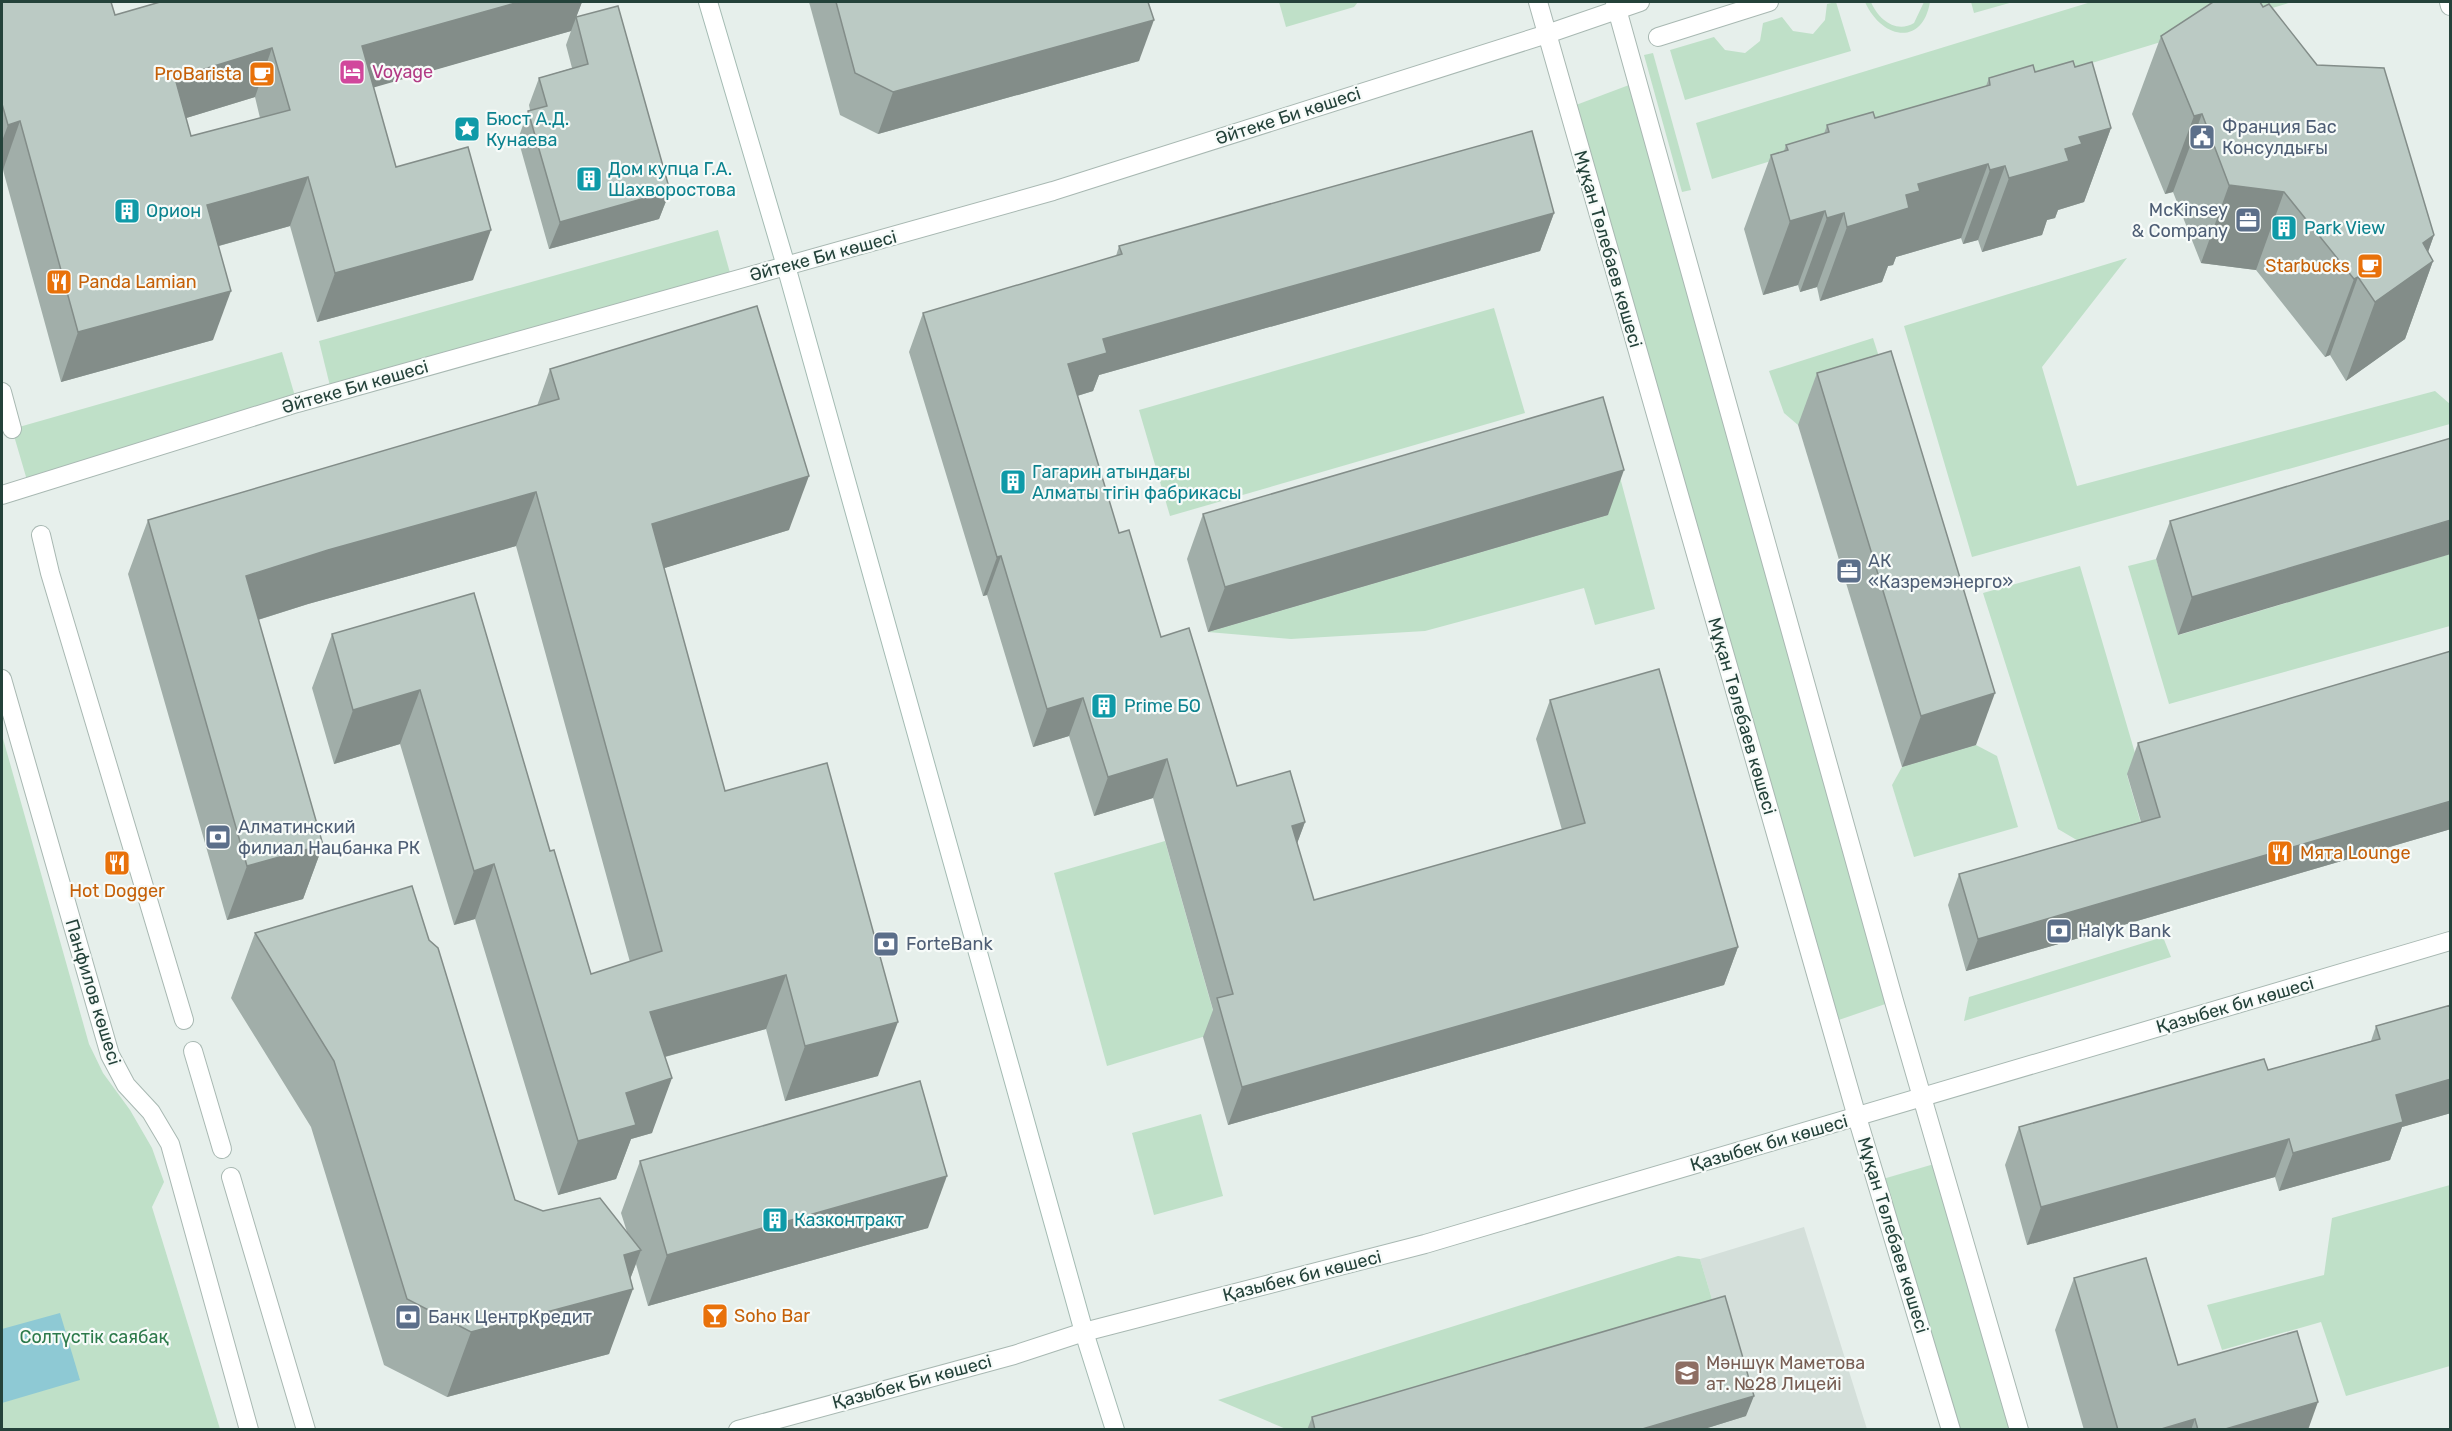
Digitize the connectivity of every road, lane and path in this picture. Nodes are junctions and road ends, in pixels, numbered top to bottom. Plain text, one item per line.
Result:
1 (708, 2) edge
2 (1538, 2) edge
3 (1640, 2) edge
4 (1769, 2) edge
5 (2449, 2) edge
6 (1616, 5) edge
7 (2451, 6) edge
8 (1547, 34) junction
9 (1658, 37) dead end
10 (786, 266) junction
11 (2, 393) edge
12 (12, 429) dead end
13 (2, 495) edge
14 (41, 535) dead end
15 (2, 680) edge
16 (2451, 942) edge
17 (184, 1020) dead end
18 (193, 1051) dead end
19 (1922, 1097) junction
20 (1857, 1117) junction
21 (222, 1149) dead end
22 (231, 1177) dead end
23 (1084, 1332) junction
24 (249, 1430) edge
25 (306, 1430) edge
26 (738, 1430) edge
27 (1115, 1430) edge
28 (1952, 1430) edge
29 (2019, 1430) edge

1 - 10 street
2 - 8 street, Мұқан Төлебаев көшесі
3 - 6 street, Әйтеке Би көшесі
4 - 9 street
5 - 7 street
6 - 8 street, Әйтеке Би көшесі
6 - 19 street
8 - 10 street, Әйтеке Би көшесі
8 - 20 street, Мұқан Төлебаев көшесі
10 - 13 street, Әйтеке Би көшесі
10 - 23 street
11 - 12 street
14 - 17 street
15 - 24 street, Панфилов көшесі
16 - 19 street, Қазыбек би көшесі
18 - 21 street
19 - 20 street, Қазыбек би көшесі
19 - 29 street
20 - 23 street, Қазыбек би көшесі
20 - 28 street, Мұқан Төлебаев көшесі
22 - 25 street
23 - 26 street, Қазыбек Би көшесі
23 - 27 street

